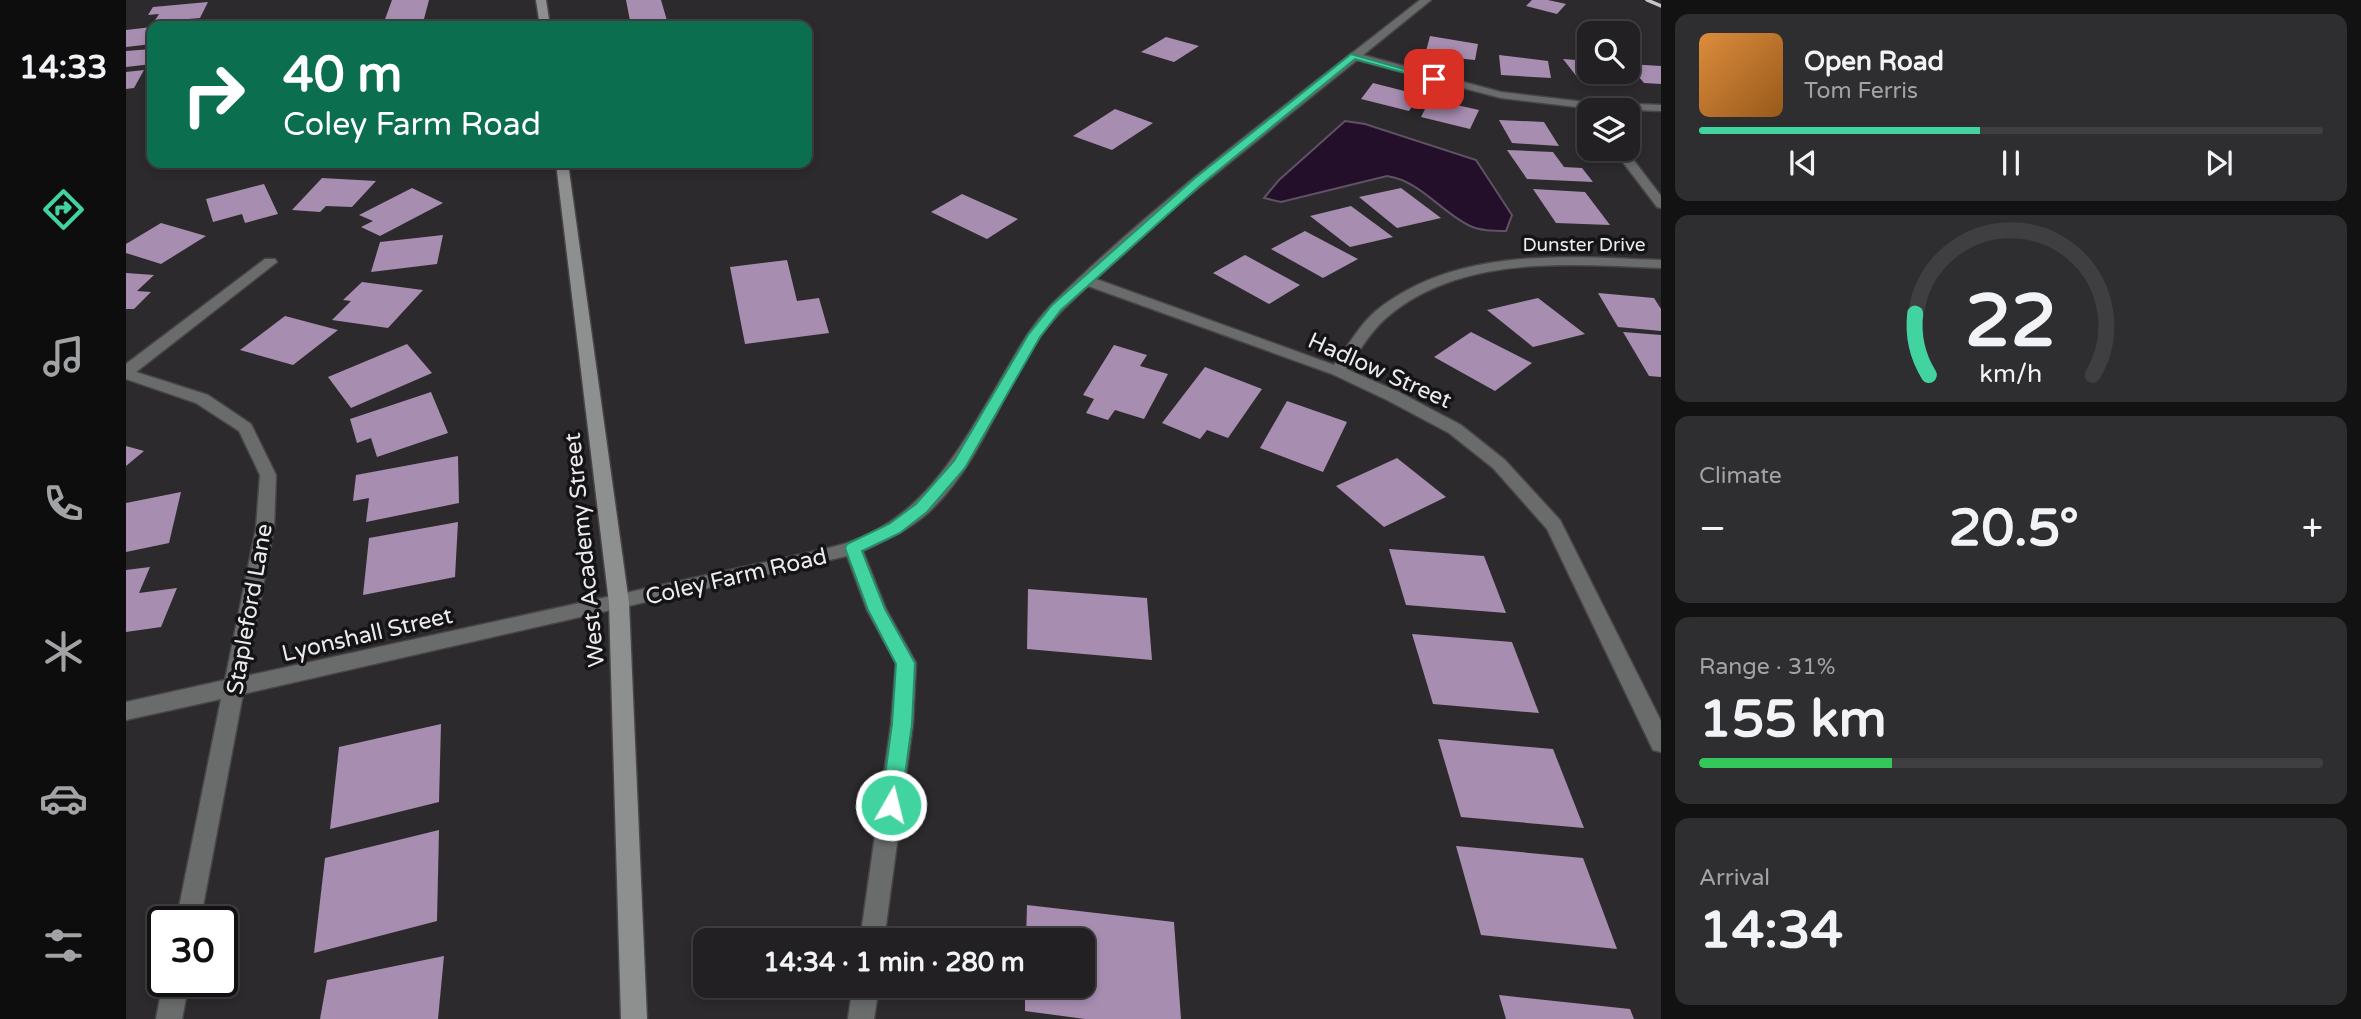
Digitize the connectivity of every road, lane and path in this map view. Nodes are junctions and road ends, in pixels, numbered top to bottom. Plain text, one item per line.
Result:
1 (541, 0) edge
2 (1426, 0) edge
3 (543, 21) edge
4 (1354, 56) junction
5 (1577, 106) edge
6 (1640, 108) edge
7 (1661, 108) edge
8 (1628, 161) edge
9 (563, 168) edge
10 (1661, 204) edge
11 (270, 262) dead end
12 (1661, 264) edge
13 (1085, 280) junction
14 (1337, 371) junction
15 (126, 373) edge
16 (853, 548) junction
17 (619, 603) junction
18 (234, 689) junction
19 (126, 711) edge
20 (1655, 718) edge
21 (1661, 743) edge
22 (191, 906) edge
23 (874, 928) edge
24 (173, 997) edge
25 (864, 998) edge
26 (169, 1019) edge
27 (634, 1019) edge
28 (861, 1019) edge

1 - 3 main road
2 - 4 street, Coley Farm Road
4 - 5 street
4 - 13 street, Coley Farm Road
6 - 7 street
8 - 10 street
9 - 17 main road, West Academy Street
11 - 15 street
12 - 14 street, Dunster Drive
13 - 14 street, Hadlow Street
13 - 16 street, Coley Farm Road
14 - 20 street, Hadlow Street
15 - 18 street, Stapleford Lane
16 - 17 street, Coley Farm Road
16 - 23 street, Coley Farm Road
17 - 18 street, Lyonshall Street
17 - 27 main road, West Academy Street
18 - 19 street, Lyonshall Street
18 - 22 street, Stapleford Lane
20 - 21 street, Hadlow Street
24 - 26 street
25 - 28 street

